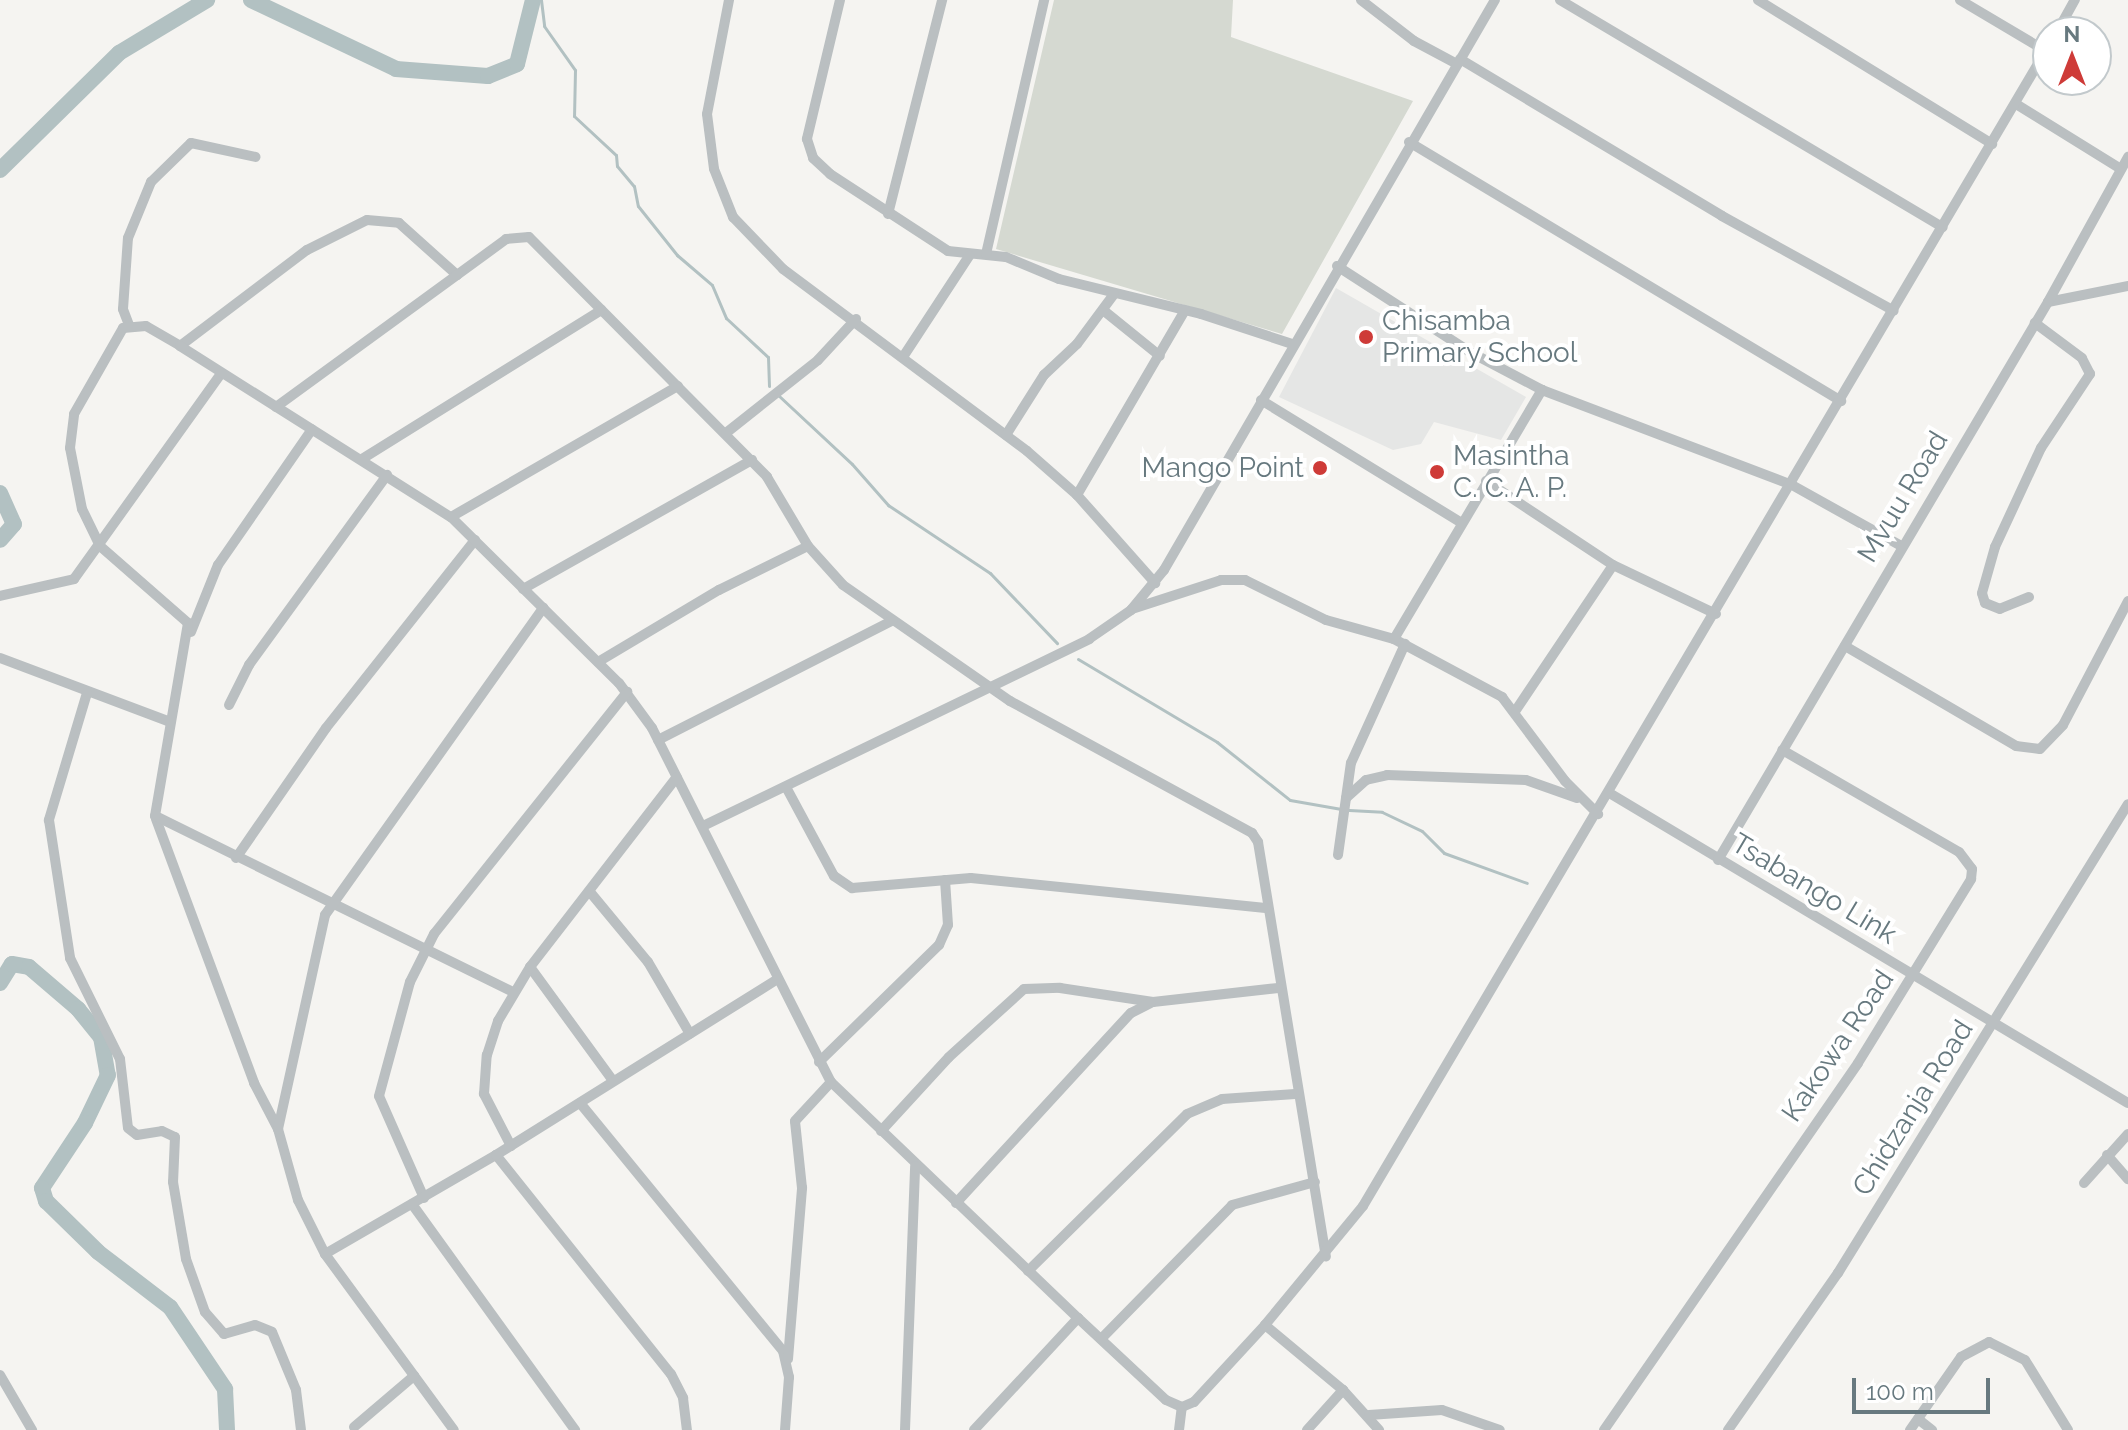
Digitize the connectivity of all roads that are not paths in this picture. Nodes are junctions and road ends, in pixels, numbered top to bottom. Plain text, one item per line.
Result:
1 (729, 0) edge
2 (840, 0) edge
3 (942, 0) edge
4 (1044, 0) edge
5 (1495, 0) edge
6 (1560, 0) edge
7 (1758, 0) edge
8 (1960, 0) edge
9 (1366, 1) edge
10 (2032, 41) edge
11 (1458, 62) junction
12 (2032, 76) edge
13 (2016, 104) junction
14 (1409, 142) junction
15 (1992, 144) junction
16 (256, 157) dead end
17 (2128, 157) edge
18 (2121, 169) junction
19 (888, 214) junction
20 (1943, 227) junction
21 (986, 254) junction
22 (969, 256) junction
23 (1337, 266) junction
24 (457, 275) junction
25 (2128, 286) edge
26 (1114, 294) junction
27 (2048, 302) junction
28 (601, 310) junction
29 (1103, 310) junction
30 (1185, 310) junction
31 (1894, 311) junction
32 (856, 319) junction
33 (2035, 323) junction
34 (129, 325) junction
35 (1292, 344) junction
36 (180, 346) junction
37 (1160, 356) junction
38 (903, 357) junction
39 (220, 375) junction
40 (678, 386) junction
41 (1542, 390) junction
42 (1261, 400) junction
43 (1841, 401) junction
44 (276, 407) junction
45 (312, 429) junction
46 (726, 433) junction
47 (1006, 435) junction
48 (362, 459) junction
49 (752, 460) junction
50 (387, 475) junction
51 (1486, 481) junction
52 (1792, 485) junction
53 (1077, 495) junction
54 (451, 517) junction
55 (1460, 522) junction
56 (475, 540) junction
57 (100, 546) junction
58 (808, 546) junction
59 (1901, 546) junction
60 (1613, 565) junction
61 (1155, 583) junction
62 (523, 589) junction
63 (0, 596) edge
64 (2029, 597) dead end
65 (2128, 601) edge
66 (543, 608) junction
67 (1131, 610) junction
68 (1716, 614) junction
69 (892, 621) junction
70 (190, 633) junction
71 (1400, 641) junction
72 (1845, 646) junction
73 (0, 658) edge
74 (598, 662) junction
75 (991, 687) junction
76 (627, 692) junction
77 (87, 693) junction
78 (229, 705) dead end
79 (1516, 710) junction
80 (170, 722) junction
81 (658, 740) junction
82 (1782, 750) junction
83 (677, 777) junction
84 (786, 787) junction
85 (1611, 794) junction
86 (1346, 798) junction
87 (1588, 802) junction
88 (2128, 804) edge
89 (1598, 814) junction
90 (155, 816) junction
91 (703, 826) junction
92 (1338, 855) dead end
93 (236, 858) junction
94 (1718, 860) junction
95 (945, 880) junction
96 (590, 892) junction
97 (332, 904) junction
98 (1265, 908) junction
99 (423, 949) junction
100 (530, 967) junction
101 (1913, 976) junction
102 (776, 980) junction
103 (1278, 988) junction
104 (513, 992) junction
105 (1153, 1002) junction
106 (1994, 1022) junction
107 (690, 1034) junction
108 (819, 1062) junction
109 (613, 1081) junction
110 (831, 1082) junction
111 (1295, 1094) junction
112 (2127, 1100) edge
113 (580, 1103) junction
114 (278, 1129) junction
115 (881, 1131) junction
116 (2128, 1134) edge
117 (511, 1146) junction
118 (496, 1155) junction
119 (2107, 1155) junction
120 (915, 1166) junction
121 (2128, 1179) edge
122 (1315, 1182) junction
123 (2084, 1183) dead end
124 (424, 1198) junction
125 (956, 1203) junction
126 (412, 1204) junction
127 (325, 1254) junction
128 (1326, 1256) junction
129 (1028, 1271) junction
130 (1078, 1318) junction
131 (1265, 1325) junction
132 (1101, 1339) junction
133 (788, 1364) junction
134 (0, 1375) edge
135 (414, 1376) junction
136 (1343, 1390) junction
137 (1182, 1407) junction
138 (1369, 1415) junction
139 (1918, 1419) junction
140 (354, 1427) dead end
141 (32, 1430) edge
142 (301, 1430) edge
143 (454, 1430) edge
144 (575, 1430) edge
145 (687, 1430) edge
146 (785, 1430) edge
147 (905, 1430) edge
148 (974, 1430) edge
149 (1179, 1430) edge
150 (1307, 1430) edge
151 (1379, 1430) edge
152 (1500, 1430) edge
153 (1604, 1430) edge
154 (1728, 1430) edge
155 (1910, 1430) edge
156 (1932, 1430) edge
157 (2068, 1430) edge

1 - 32 street
2 - 19 street
3 - 19 street
4 - 21 street
5 - 11 street
6 - 20 street
7 - 15 street
8 - 10 street
9 - 11 street
11 - 14 street
11 - 31 street
12 - 13 street
13 - 15 street
13 - 18 street
14 - 23 street
14 - 43 street
15 - 20 street
16 - 34 street
17 - 18 street, Mvuu Road
18 - 27 street, Mvuu Road
19 - 22 street
20 - 31 street
21 - 22 street
21 - 26 street
22 - 38 street
23 - 35 street
23 - 41 street
24 - 28 street
24 - 36 street
24 - 44 street
25 - 27 street
26 - 29 street
26 - 30 street
27 - 33 street, Mvuu Road
28 - 40 street
28 - 48 street
29 - 37 street
29 - 47 street
30 - 35 street
30 - 37 street
31 - 43 street
32 - 38 street
32 - 46 street
33 - 59 street, Mvuu Road
33 - 64 street
34 - 36 street
34 - 57 street
35 - 42 street
36 - 39 street
37 - 53 street
38 - 47 street
39 - 44 street
39 - 57 street
40 - 46 street
40 - 54 street
41 - 51 street
41 - 52 street
42 - 55 street
42 - 61 street
43 - 52 street
44 - 45 street
45 - 48 street
45 - 70 street
46 - 49 street
47 - 53 street
48 - 50 street
49 - 58 street
49 - 62 street
50 - 54 street
50 - 78 street
51 - 55 street
51 - 60 street
52 - 59 street
52 - 68 street
53 - 61 street
54 - 56 street
55 - 71 street
56 - 62 street
56 - 93 street
57 - 63 street
57 - 70 street
58 - 69 street
58 - 74 street
59 - 72 street, Mvuu Road
60 - 68 street
60 - 79 street
61 - 67 street
62 - 66 street
65 - 72 street
66 - 74 street
66 - 97 street
67 - 71 street
67 - 75 street
68 - 85 street
69 - 75 street
69 - 81 street
70 - 80 street
71 - 79 street
71 - 86 street
72 - 82 street, Mvuu Road
73 - 77 street
74 - 76 street
75 - 84 street
75 - 98 street
76 - 81 street
76 - 99 street
77 - 80 street
77 - 142 street
79 - 87 street
80 - 90 street
81 - 83 street
82 - 94 street, Mvuu Road
82 - 101 street, Kakowa Road
83 - 91 street
83 - 96 street
84 - 91 street
84 - 95 street
85 - 89 street
85 - 94 street, Tsabango Link
86 - 87 street
86 - 92 street
87 - 89 street
88 - 106 street, Chidzanja Road
89 - 128 street
90 - 93 street
90 - 114 street
91 - 102 street
93 - 97 street
94 - 101 street, Tsabango Link
95 - 98 street
95 - 108 street
96 - 100 street
96 - 107 street
97 - 99 street
97 - 114 street
98 - 103 street
99 - 104 street
99 - 124 street
100 - 104 street
100 - 109 street
101 - 106 street, Tsabango Link
101 - 153 street, Kakowa Road
102 - 107 street
102 - 108 street
103 - 105 street
103 - 111 street
104 - 117 street
105 - 115 street
105 - 125 street
106 - 112 street, Tsabango Link
106 - 154 street, Chidzanja Road
107 - 109 street
108 - 110 street
109 - 113 street
110 - 115 street
110 - 133 street
111 - 122 street
111 - 129 street
113 - 117 street
113 - 133 street
114 - 127 street
115 - 120 street
116 - 119 street
117 - 118 street
118 - 124 street
118 - 145 street
119 - 121 street
119 - 123 street
120 - 125 street
120 - 147 street
122 - 128 street
122 - 132 street
124 - 126 street
125 - 129 street
126 - 127 street
126 - 144 street
127 - 135 street
128 - 131 street
129 - 130 street
130 - 132 street
130 - 148 street
131 - 136 street
131 - 137 street
132 - 137 street
133 - 146 street
134 - 141 street
135 - 140 street
135 - 143 street
136 - 138 street
136 - 150 street
137 - 149 street
138 - 151 street
138 - 152 street
139 - 155 street
139 - 156 street
139 - 157 street

